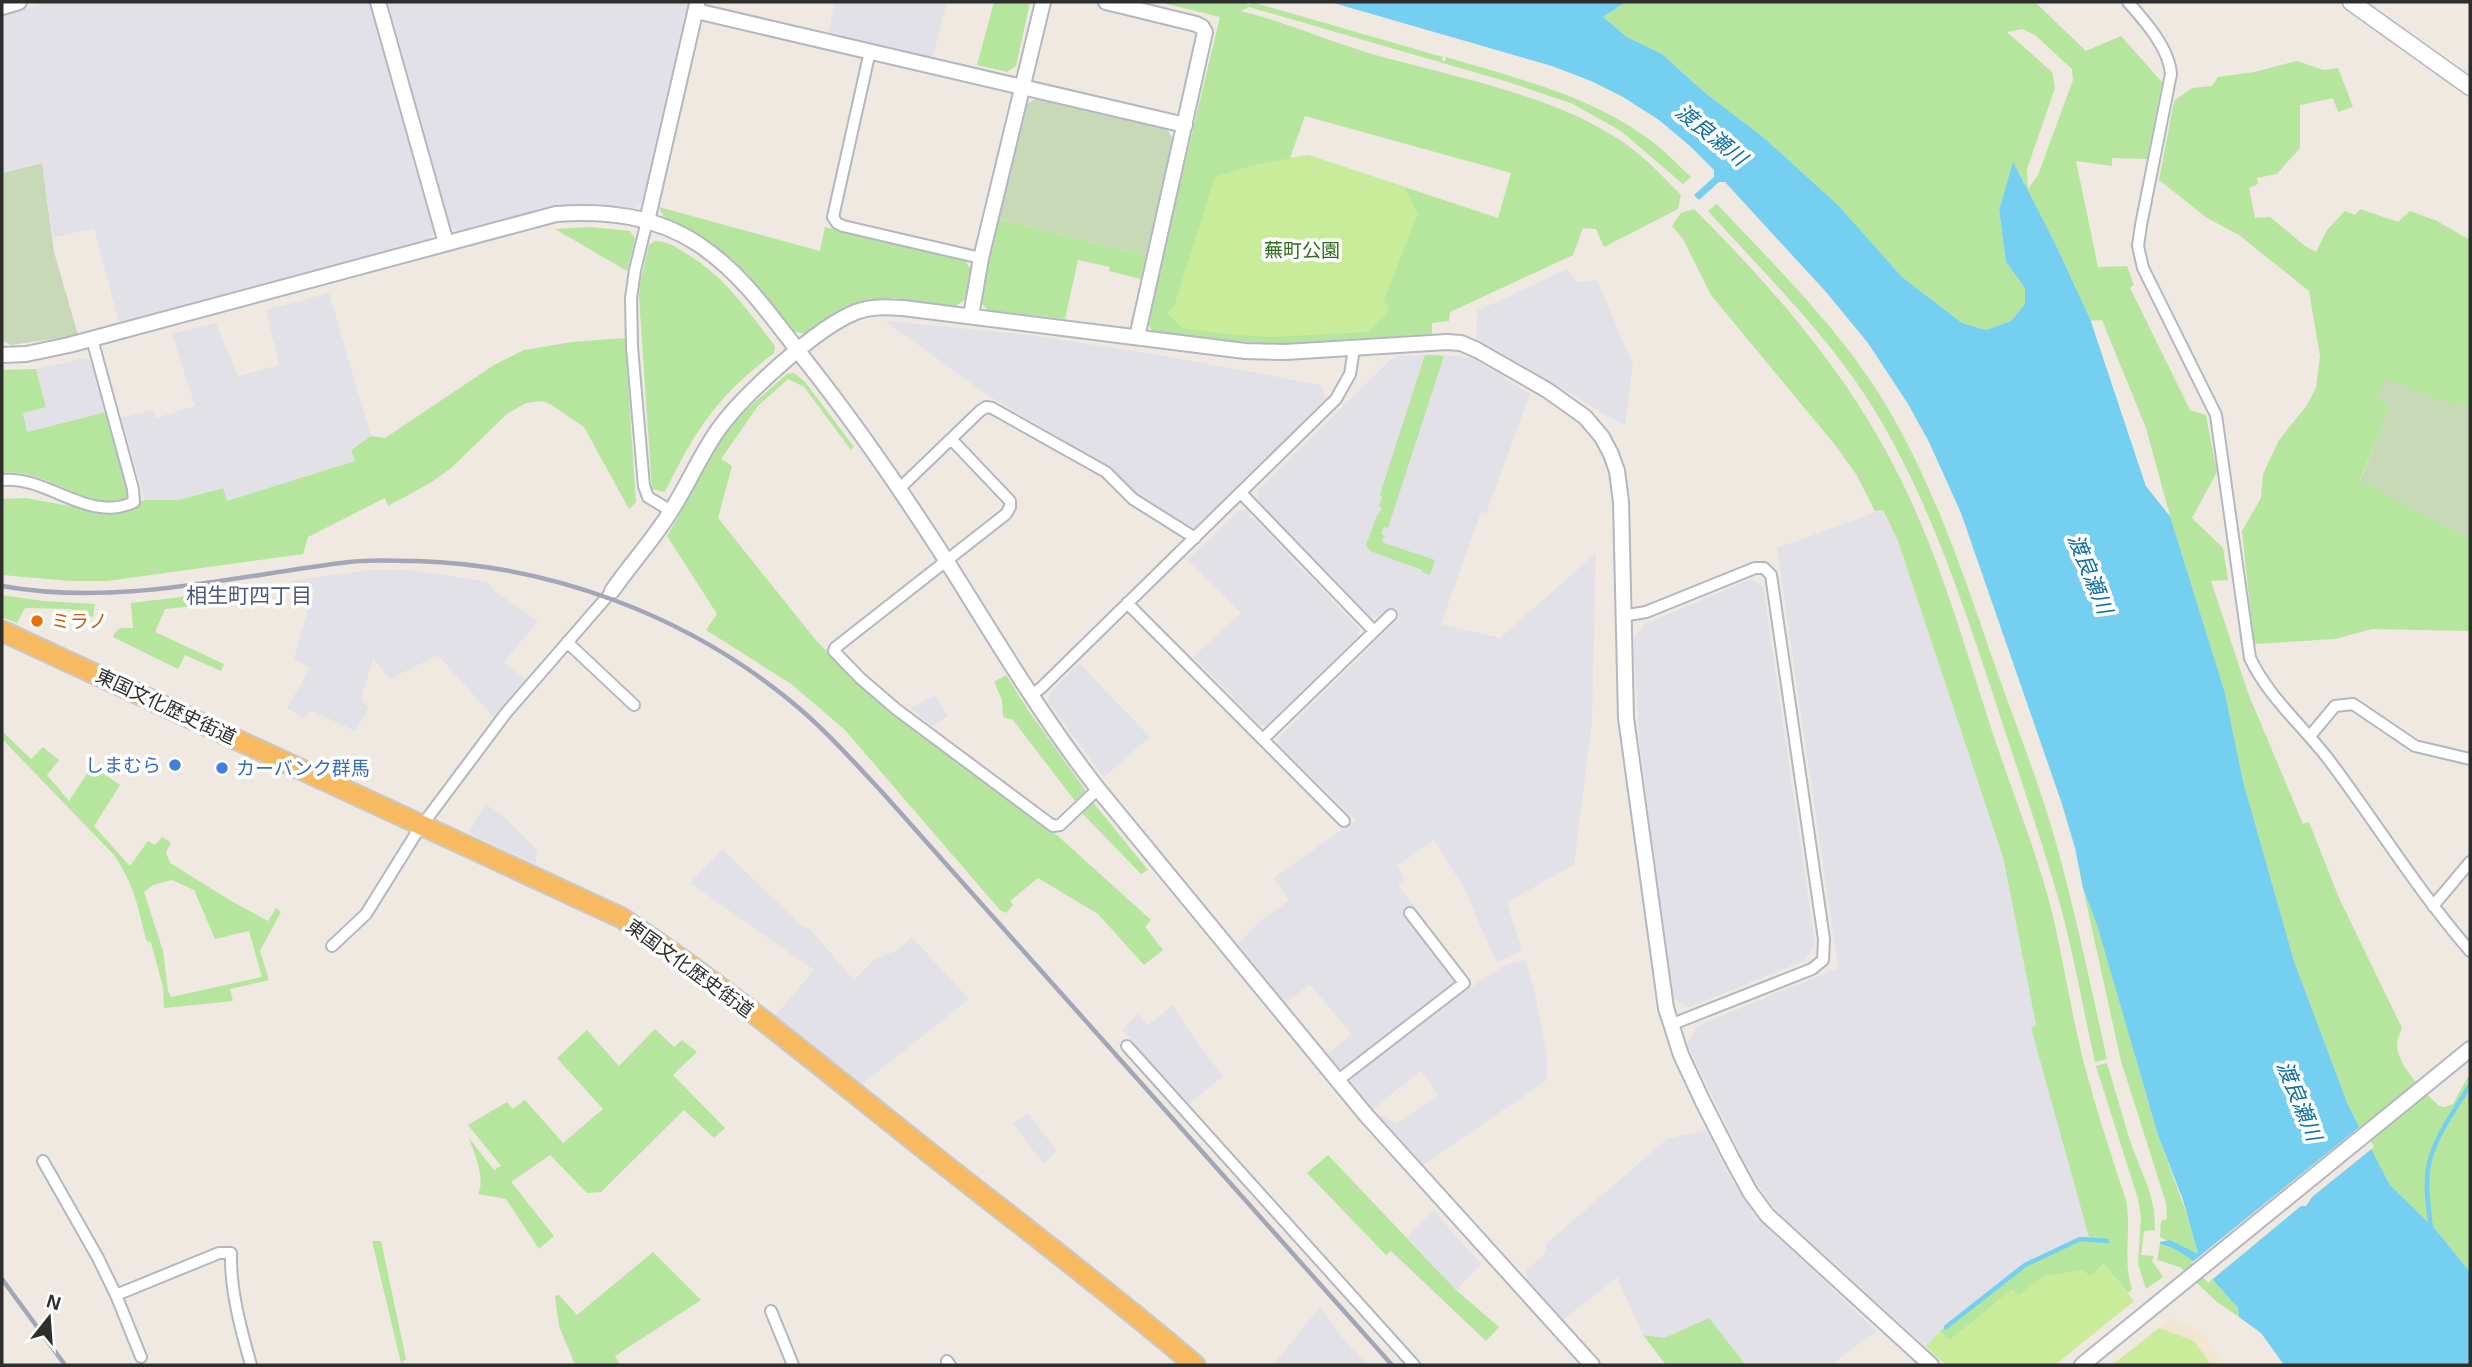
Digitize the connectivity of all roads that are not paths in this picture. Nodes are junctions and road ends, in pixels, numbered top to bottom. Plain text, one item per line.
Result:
1 (19, 2) edge
2 (378, 2) edge
3 (1042, 2) edge
4 (1106, 2) edge
5 (2128, 2) edge
6 (2351, 2) edge
7 (697, 6) edge
8 (2, 7) edge
9 (870, 51) junction
10 (1023, 87) junction
11 (2470, 87) edge
12 (1185, 125) junction
13 (647, 221) junction
14 (446, 243) junction
15 (981, 258) junction
16 (971, 316) junction
17 (1136, 337) junction
18 (93, 339) junction
19 (1353, 349) junction
20 (798, 351) junction
21 (2, 355) edge
22 (952, 440) junction
23 (2, 480) edge
24 (899, 489) junction
25 (1241, 493) junction
26 (671, 511) junction
27 (1195, 538) junction
28 (946, 561) junction
29 (611, 591) joint
30 (1127, 603) junction
31 (1391, 615) dead end
32 (1622, 616) junction
33 (2, 631) edge
34 (1374, 631) junction
35 (567, 642) junction
36 (1030, 696) junction
37 (634, 705) dead end
38 (2310, 736) junction
39 (1264, 738) junction
40 (2470, 759) edge
41 (1098, 789) junction
42 (1344, 821) dead end
43 (423, 824) junction
44 (2470, 862) edge
45 (2433, 906) junction
46 (1410, 913) dead end
47 (332, 946) dead end
48 (2470, 951) edge
49 (1670, 1025) junction
50 (1127, 1046) dead end
51 (2470, 1049) edge
52 (1337, 1081) junction
53 (43, 1161) dead end
54 (116, 1295) junction
55 (771, 1311) dead end
56 (141, 1357) dead end
57 (251, 1365) edge
58 (793, 1365) edge
59 (1195, 1365) edge
60 (1414, 1365) edge
61 (1592, 1365) edge
62 (1931, 1365) edge
63 (2082, 1365) edge

1 - 8 street
2 - 14 street
3 - 10 street
4 - 12 street
5 - 38 street
6 - 11 main road
7 - 9 street
7 - 13 street
9 - 10 street
9 - 15 street
10 - 12 street
10 - 15 street
12 - 17 street
13 - 14 street
13 - 20 street
13 - 26 street
14 - 18 street
15 - 16 street
16 - 17 street
16 - 20 street
17 - 19 street
18 - 21 street
18 - 23 street
19 - 25 street
19 - 32 street
20 - 24 street
20 - 26 street
22 - 24 street
22 - 27 street
22 - 28 street
24 - 28 street
25 - 27 street
25 - 34 street
26 - 29 street
27 - 30 street
28 - 36 street
28 - 41 street
29 - 35 street
30 - 36 street
30 - 39 street
31 - 34 street
32 - 49 street
32 - 49 street
33 - 43 highway, 東国文化歴史街道
34 - 39 street
35 - 37 street
35 - 43 street
36 - 41 street
38 - 40 street
38 - 45 street
39 - 42 street
41 - 52 street
43 - 47 street
43 - 59 highway, 東国文化歴史街道
44 - 45 street
45 - 48 street
46 - 52 street
49 - 62 street
50 - 60 street
51 - 63 street
52 - 61 street
53 - 54 street
54 - 56 street
54 - 57 street
55 - 58 street

